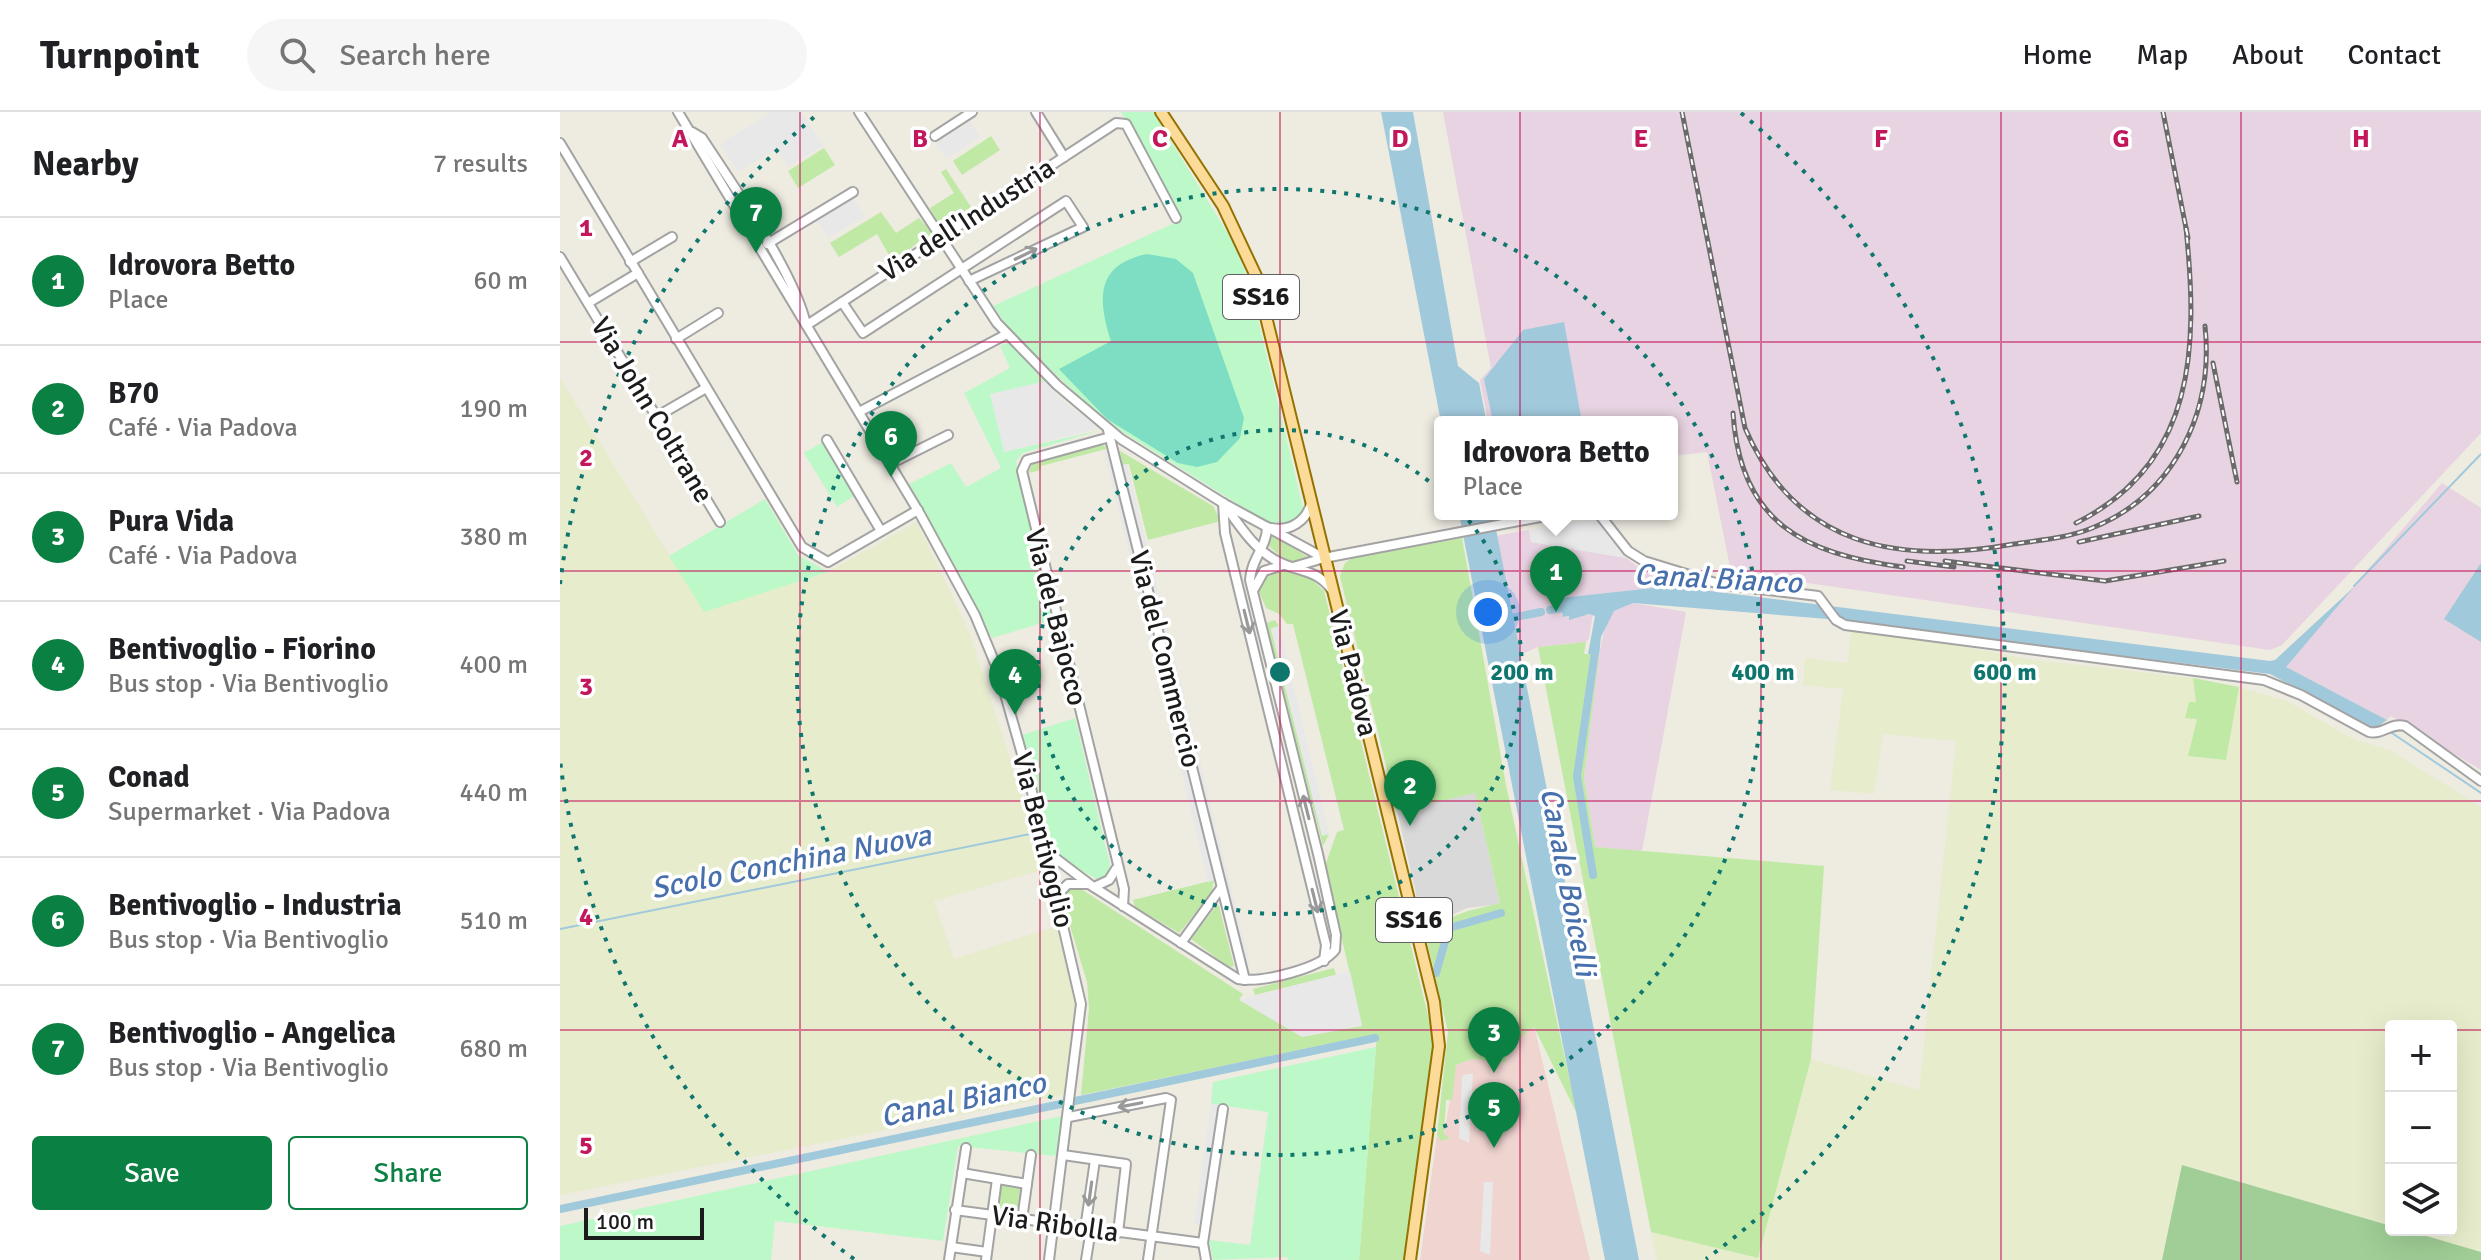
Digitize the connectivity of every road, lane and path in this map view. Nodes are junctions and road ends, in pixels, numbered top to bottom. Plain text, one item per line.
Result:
1 (859, 112) edge
2 (972, 112) edge
3 (1036, 112) edge
4 (1161, 112) edge
5 (682, 114) edge
6 (688, 129) junction
7 (935, 136) dead end
8 (560, 143) edge
9 (1064, 157) junction
10 (724, 171) junction
11 (712, 172) junction
12 (719, 183) junction
13 (853, 192) dead end
14 (1176, 218) dead end
15 (672, 237) dead end
16 (941, 237) junction
17 (767, 244) junction
18 (560, 257) edge
19 (630, 262) junction
20 (961, 269) junction
21 (638, 273) junction
22 (969, 281) junction
23 (842, 302) junction
24 (588, 303) junction
25 (718, 313) dead end
26 (807, 325) junction
27 (1007, 334) junction
28 (676, 339) junction
29 (706, 388) junction
30 (859, 412) junction
31 (656, 417) junction
32 (1109, 434) junction
33 (948, 435) dead end
34 (827, 440) dead end
35 (890, 464) junction
36 (1223, 503) junction
37 (1311, 504) junction
38 (918, 510) junction
39 (1258, 520) junction
40 (1525, 520) edge
41 (1604, 520) edge
42 (720, 522) dead end
43 (1238, 524) junction
44 (1267, 527) junction
45 (881, 531) junction
46 (1229, 546) junction
47 (1262, 550) junction
48 (1324, 558) junction
49 (1289, 566) junction
50 (1332, 592) junction
51 (1253, 594) junction
52 (2481, 781) edge
53 (1046, 851) junction
54 (1318, 854) junction
55 (1304, 857) junction
56 (1116, 864) junction
57 (1069, 869) junction
58 (1052, 877) junction
59 (1068, 884) junction
60 (1093, 887) junction
61 (1221, 888) junction
62 (1056, 896) junction
63 (1111, 898) junction
64 (1123, 906) junction
65 (1181, 943) junction
66 (1324, 961) junction
67 (1245, 980) junction
68 (1223, 1109) dead end
69 (1069, 1116) junction
70 (966, 1148) dead end
71 (1031, 1155) dead end
72 (1063, 1155) junction
73 (1095, 1160) junction
74 (962, 1173) junction
75 (997, 1179) junction
76 (1027, 1184) junction
77 (955, 1210) junction
78 (992, 1216) junction
79 (1022, 1220) junction
80 (1053, 1225) junction
81 (1088, 1229) junction
82 (1118, 1233) junction
83 (1151, 1237) junction
84 (1203, 1243) junction
85 (951, 1247) junction
86 (987, 1256) edge
87 (949, 1260) edge
88 (1049, 1260) edge
89 (1086, 1260) edge
90 (1148, 1260) edge
91 (1206, 1260) edge
92 (1410, 1260) edge

1 - 16 street
2 - 7 street
3 - 9 street
4 - 37 main road, Via Padova / SS16
5 - 6 street, Via Bentivoglio
6 - 10 street, Via Bentivoglio
6 - 11 street, Via Bentivoglio
8 - 19 street
9 - 14 street, Via dell'Industria
9 - 16 street, Via dell'Industria
10 - 11 street
10 - 12 street
10 - 17 street, Via Bentivoglio
11 - 12 street, Via Bentivoglio
12 - 26 street, Via Bentivoglio
13 - 17 street
15 - 19 street
16 - 20 street
16 - 23 street, Via dell'Industria
17 - 26 street, Via Bentivoglio
18 - 24 street, Via John Coltrane
19 - 21 street
20 - 22 street
22 -> 20 street
20 - 23 street
21 - 24 street
21 - 28 street
22 - 27 street
23 - 26 street, Via dell'Industria
24 - 31 street, Via John Coltrane
25 - 28 street
26 - 30 street, Via Bentivoglio
27 - 30 street
27 - 32 street
28 - 29 street
29 - 31 street
29 - 45 street
30 - 35 street, Via Bentivoglio
31 - 42 street, Via John Coltrane
32 - 36 street
32 - 56 street, Via del Bajocco
32 - 61 street, Via del Commercio
33 - 35 street
34 - 45 street
35 - 38 street, Via Bentivoglio
36 - 39 street
36 - 43 street
36 - 46 street
37 - 44 street
37 - 48 main road, Via Padova / SS16
38 - 45 street
38 - 53 street, Via Bentivoglio
39 - 43 street
39 - 44 street
40 - 48 street
41 - 52 street
43 - 46 street
43 - 47 street
44 - 47 street
44 - 48 street
46 -> 55 street
47 - 49 street
47 - 51 street
48 - 49 street
48 - 50 main road, Via Padova / SS16
49 - 50 street
49 - 51 street
50 - 92 main road, Via Padova / SS16
54 -> 51 street
53 - 57 street
53 - 58 street, Via Bentivoglio
54 - 55 street
54 - 66 street
55 -> 66 street
56 - 60 street
56 - 63 street, Via del Bajocco
56 - 64 street, Via del Bajocco
57 - 58 street
57 - 60 street
58 - 59 street
58 - 62 street, Via Bentivoglio
59 - 60 street
59 - 62 street
60 - 63 street
61 - 65 street
61 - 67 street, Via del Commercio
62 - 69 street, Via Bentivoglio
63 - 64 street
64 - 65 street
65 - 67 street
66 - 67 street
68 - 84 street
69 - 72 street, Via Bentivoglio
83 -> 69 street
70 - 74 street
71 - 76 street
72 - 73 street
72 - 80 street, Via Bentivoglio
73 -> 81 street
73 - 82 street
74 - 75 street
74 - 77 street
75 - 76 street
75 - 78 street
76 - 79 street
77 - 78 street, Via Ribolla
77 - 85 street
78 - 79 street, Via Ribolla
78 - 86 street
79 - 80 street, Via Ribolla
80 - 81 street, Via Ribolla
80 - 88 street, Via Bentivoglio
81 - 82 street, Via Ribolla
81 - 89 street
82 - 83 street, Via Ribolla
83 - 84 street, Via Ribolla
83 - 90 street
84 - 91 street
85 - 86 street
85 - 87 street

